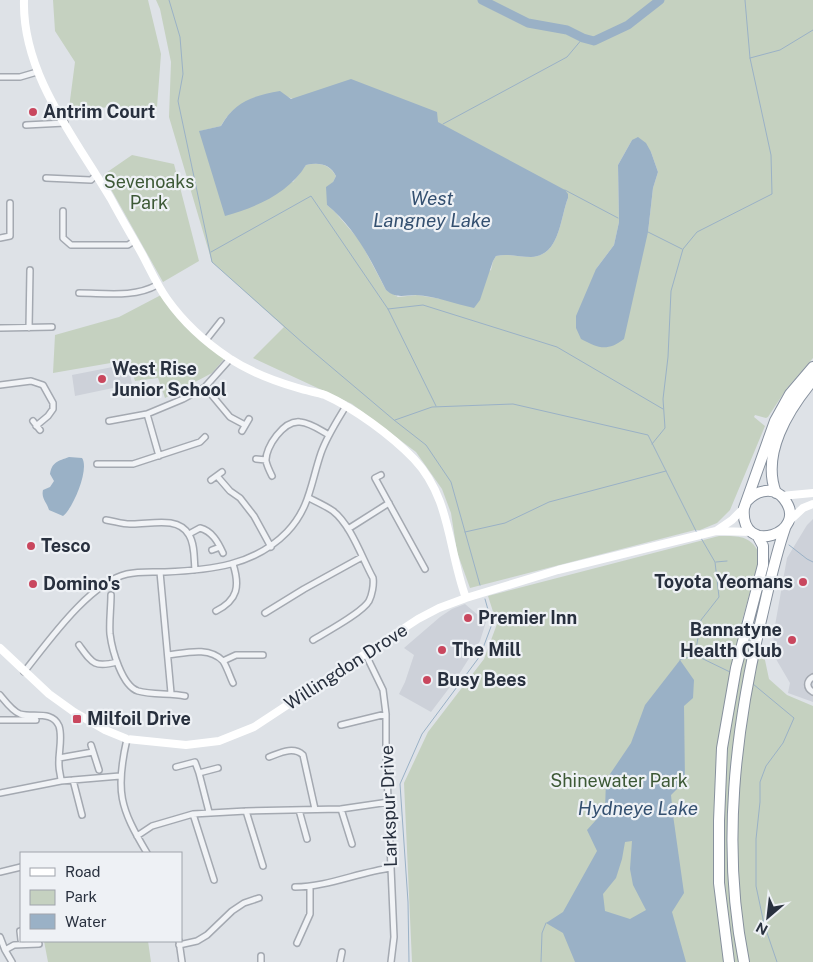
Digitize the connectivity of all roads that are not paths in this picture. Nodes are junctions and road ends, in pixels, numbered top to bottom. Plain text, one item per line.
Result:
1 (24, 0) edge
2 (37, 72) junction
3 (0, 76) edge
4 (66, 123) junction
5 (26, 125) dead end
6 (96, 175) junction
7 (46, 178) dead end
8 (10, 202) dead end
9 (63, 211) dead end
10 (0, 238) edge
11 (134, 242) junction
12 (30, 270) dead end
13 (157, 285) junction
14 (79, 293) dead end
15 (221, 321) dead end
16 (52, 327) dead end
17 (0, 328) edge
18 (29, 328) junction
19 (206, 340) junction
20 (230, 359) junction
21 (813, 367) edge
22 (813, 380) edge
23 (0, 385) edge
24 (205, 387) junction
25 (346, 406) junction
26 (147, 414) junction
27 (109, 421) dead end
28 (36, 426) dead end
29 (242, 430) dead end
30 (329, 435) junction
31 (205, 437) dead end
32 (200, 442) junction
33 (204, 448) dead end
34 (159, 456) junction
35 (256, 459) dead end
36 (266, 460) junction
37 (98, 464) dead end
38 (222, 472) dead end
39 (380, 475) dead end
40 (217, 476) junction
41 (272, 476) dead end
42 (211, 480) dead end
43 (813, 493) edge
44 (778, 494) junction
45 (309, 498) junction
46 (389, 503) junction
47 (745, 504) junction
48 (813, 504) edge
49 (106, 520) dead end
50 (787, 525) junction
51 (348, 529) junction
52 (716, 531) junction
53 (189, 534) junction
54 (754, 534) junction
55 (271, 547) junction
56 (212, 550) dead end
57 (362, 557) junction
58 (234, 564) junction
59 (425, 569) dead end
60 (195, 570) junction
61 (160, 572) junction
62 (111, 596) dead end
63 (466, 598) junction
64 (216, 611) dead end
65 (266, 613) dead end
66 (313, 640) dead end
67 (79, 645) dead end
68 (0, 648) edge
69 (366, 654) junction
70 (168, 655) junction
71 (264, 656) dead end
72 (223, 661) junction
73 (117, 662) junction
74 (24, 672) junction
75 (813, 677) edge
76 (233, 683) dead end
77 (813, 692) edge
78 (171, 693) junction
79 (0, 695) edge
80 (185, 696) dead end
81 (386, 714) junction
82 (0, 720) edge
83 (36, 720) dead end
84 (340, 725) dead end
85 (126, 739) junction
86 (91, 745) dead end
87 (93, 752) junction
88 (269, 757) dead end
89 (59, 758) junction
90 (176, 767) dead end
91 (218, 768) dead end
92 (99, 770) dead end
93 (199, 773) junction
94 (120, 776) junction
95 (73, 780) junction
96 (61, 781) junction
97 (0, 792) edge
98 (389, 802) junction
99 (315, 809) junction
100 (341, 809) junction
101 (299, 810) junction
102 (246, 811) junction
103 (209, 812) junction
104 (193, 814) junction
105 (82, 815) dead end
106 (137, 836) junction
107 (307, 839) dead end
108 (352, 844) dead end
109 (147, 852) edge
110 (263, 866) dead end
111 (20, 867) edge
112 (391, 868) junction
113 (0, 872) edge
114 (214, 880) dead end
115 (295, 887) dead end
116 (310, 887) junction
117 (259, 898) dead end
118 (0, 937) edge
119 (21, 942) edge
120 (179, 943) edge
121 (297, 943) dead end
122 (39, 944) dead end
123 (5, 950) junction
124 (342, 952) dead end
125 (12, 962) edge
126 (182, 962) edge
127 (340, 962) edge
128 (391, 962) edge
129 (730, 962) edge
130 (744, 962) edge

1 - 2 main road
2 - 3 street
2 - 4 main road
4 - 5 street
4 - 6 main road
6 - 7 street
6 - 11 main road
8 - 10 street
9 - 11 street
11 - 13 main road
12 - 18 street
13 - 14 street
13 - 19 main road
15 - 19 street
16 - 18 street
17 - 18 street
19 - 20 main road
20 - 24 street
20 - 25 main road
21 - 47 highway
22 - 44 highway
23 - 28 street
24 - 26 street
24 - 29 street
25 - 30 street
25 - 63 main road
26 - 27 street
26 - 34 street
30 - 36 street
30 - 45 street
31 - 32 street
32 - 33 street
32 - 34 street
34 - 37 street
35 - 36 street
36 - 41 street
38 - 40 street
39 - 46 street
40 - 42 street
40 - 55 street
43 - 44 main road
44 - 47 highway
44 - 50 highway
45 - 51 street
45 - 55 street
46 - 51 street
46 - 59 street
47 - 52 main road, Willingdon Drove
47 - 54 highway
48 - 50 main road
49 - 53 street
50 - 54 highway
50 - 130 highway
51 - 57 street
52 - 54 main road, Willingdon Drove
52 - 63 main road, Willingdon Drove
53 - 56 street
53 - 60 street
54 - 129 highway
55 - 58 street
57 - 65 street
57 - 66 street
58 - 60 street
58 - 64 street
60 - 61 street
61 - 70 street
61 - 74 street
62 - 73 street
63 - 69 main road, Willingdon Drove
67 - 73 street
68 - 74 main road, Willingdon Drove
69 - 81 street, Larkspur Drive
69 - 85 main road, Willingdon Drove
70 - 72 street
70 - 78 street
71 - 72 street
72 - 76 street
73 - 78 street
74 - 85 main road, Willingdon Drove
75 - 77 street
78 - 80 street
79 - 89 street
81 - 84 street
81 - 98 street, Larkspur Drive
82 - 83 street
85 - 94 street
86 - 87 street
87 - 89 street
87 - 92 street
88 - 99 street
89 - 96 street
90 - 93 street
91 - 93 street
93 - 103 street
94 - 95 street
94 - 106 street
95 - 96 street
95 - 105 street
96 - 97 street
98 - 100 street
98 - 112 street, Larkspur Drive
99 - 100 street
99 - 101 street
100 - 108 street
101 - 102 street
101 - 107 street
102 - 103 street
102 - 110 street
103 - 104 street
104 - 106 street
104 - 114 street
106 - 109 street
111 - 113 street
112 - 116 street
112 - 128 street, Larkspur Drive
115 - 116 street
116 - 121 street
117 - 120 street
118 - 123 street
119 - 122 street
119 - 123 street
120 - 126 street
123 - 125 street
124 - 127 street

